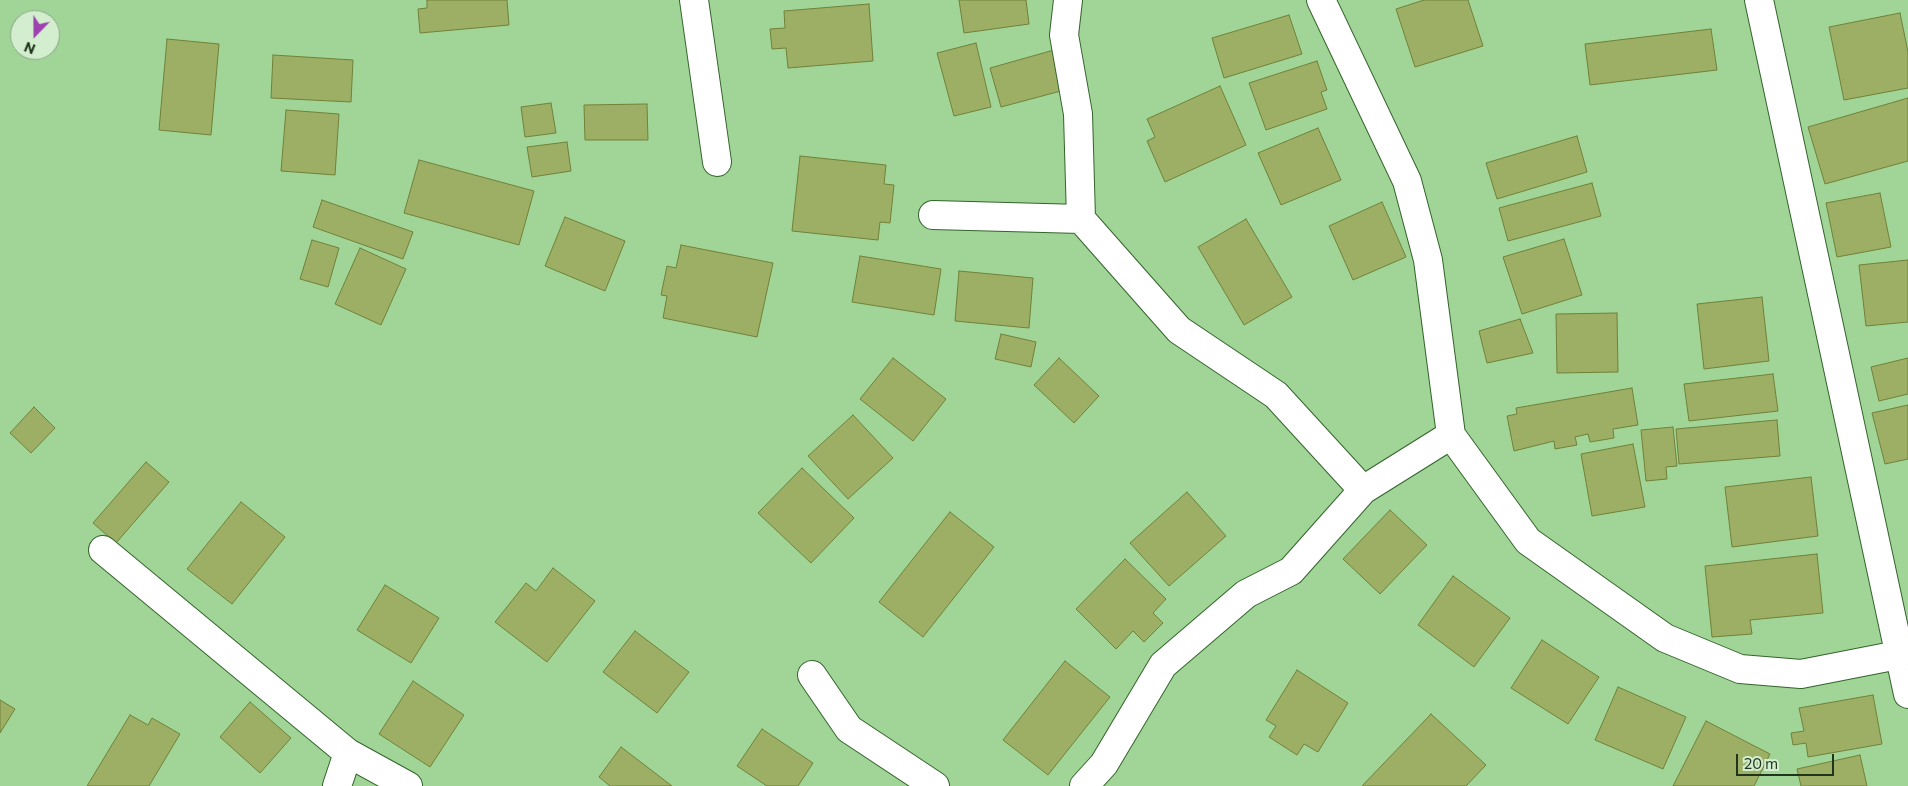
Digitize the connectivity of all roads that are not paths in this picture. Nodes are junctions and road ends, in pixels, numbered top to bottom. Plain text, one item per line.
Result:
1 (694, 0) edge
2 (1068, 0) edge
3 (1321, 0) edge
4 (1759, 0) edge
5 (718, 162) dead end
6 (933, 215) dead end
7 (1081, 219) junction
8 (1451, 435) junction
9 (1363, 490) junction
10 (103, 550) dead end
11 (1898, 655) junction
12 (812, 675) dead end
13 (1908, 694) edge
14 (348, 753) junction
15 (337, 786) edge
16 (408, 786) edge
17 (935, 786) edge
18 (1084, 786) edge

1 - 5 street
2 - 7 street
3 - 8 street
4 - 11 street
6 - 7 street
7 - 9 street
8 - 9 street
8 - 11 street
9 - 18 street
10 - 14 street
11 - 13 street
12 - 17 street
14 - 15 street
14 - 16 street

